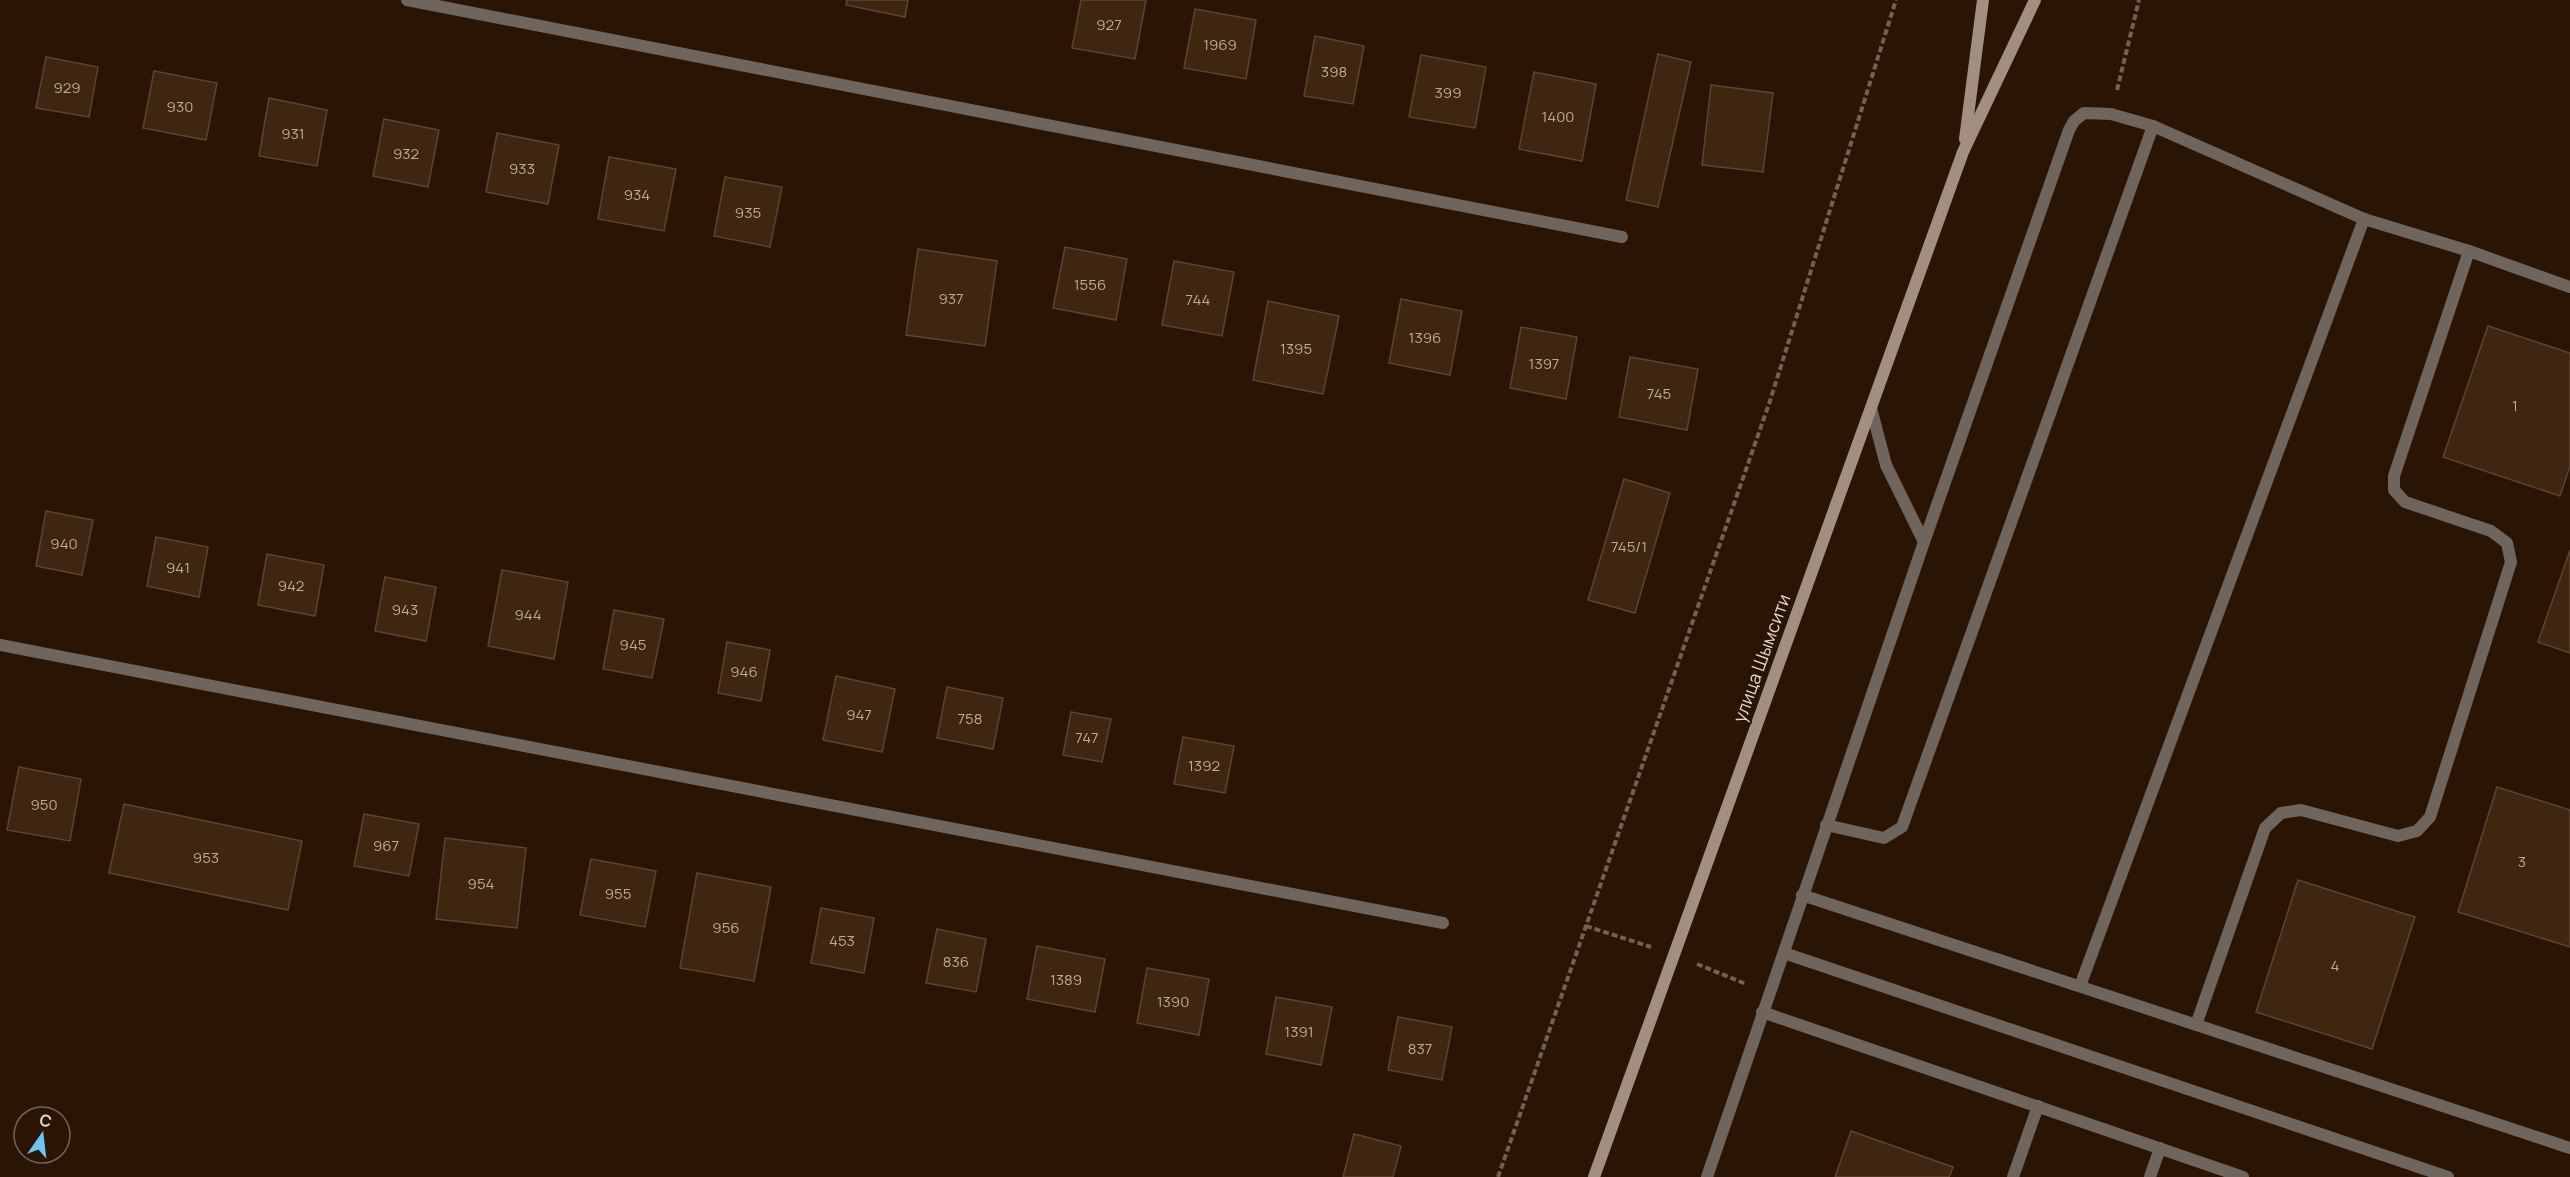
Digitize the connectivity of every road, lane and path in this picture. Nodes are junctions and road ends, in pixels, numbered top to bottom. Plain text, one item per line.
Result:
1 (407, 0) edge
2 (1896, 0) edge
3 (1983, 0) edge
4 (2036, 0) edge
5 (2139, 0) edge
6 (2111, 114) junction
7 (2153, 126) junction
8 (1963, 152) junction
9 (2364, 219) junction
10 (1622, 237) dead end
11 (2469, 251) junction
12 (2570, 287) edge
13 (1871, 408) junction
14 (1924, 542) junction
15 (0, 645) edge
16 (1826, 825) junction
17 (1802, 895) junction
18 (1443, 923) dead end
19 (1784, 953) junction
20 (2080, 986) junction
21 (1762, 1012) junction
22 (2196, 1025) junction
23 (2038, 1106) junction
24 (2160, 1148) junction
25 (2570, 1148) edge
26 (1498, 1177) edge
27 (1594, 1177) edge
28 (1707, 1177) edge
29 (2013, 1177) edge
30 (2150, 1177) edge
31 (2243, 1177) edge
32 (2448, 1177) edge

1 - 10 street
2 - 26 path
3 - 8 main road, улица Шымсити
4 - 8 main road, улица Шымсити
5 - 6 path
6 - 7 street
6 - 14 street
7 - 9 street
7 - 16 street
8 - 13 main road, улица Шымсити
9 - 11 street
9 - 20 street
11 - 12 street
11 - 22 street
13 - 14 street
13 - 27 main road, улица Шымсити
14 - 16 street
15 - 18 street
16 - 17 street
17 - 19 street
17 - 20 street
19 - 21 street
19 - 32 street
20 - 22 street
21 - 23 street
21 - 28 street
22 - 25 street
23 - 24 street
23 - 29 street
24 - 30 street
24 - 31 street

